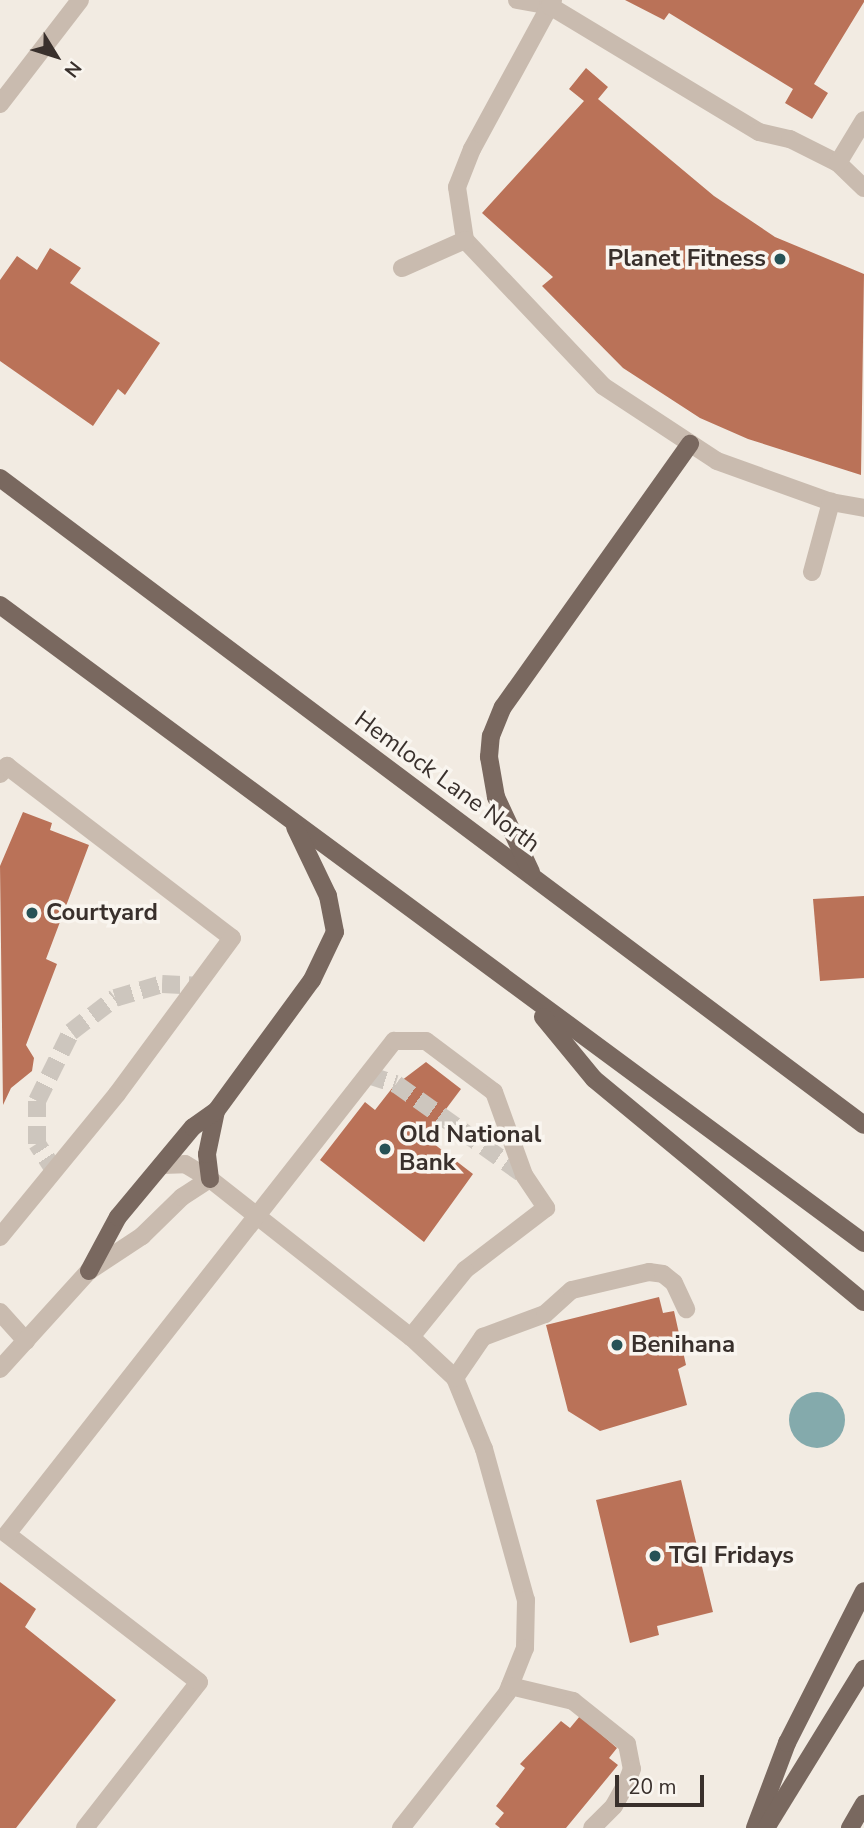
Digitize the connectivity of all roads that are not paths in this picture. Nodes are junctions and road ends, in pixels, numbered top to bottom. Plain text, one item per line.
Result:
1 (80, 0) edge
2 (517, 0) edge
3 (550, 2) edge
4 (0, 104) edge
5 (864, 120) edge
6 (838, 163) junction
7 (864, 188) edge
8 (465, 240) junction
9 (402, 268) dead end
10 (690, 444) junction
11 (0, 478) edge
12 (831, 502) junction
13 (864, 509) edge
14 (812, 572) dead end
15 (0, 605) edge
16 (0, 774) edge
17 (293, 824) junction
18 (533, 875) junction
19 (525, 996) junction
20 (820, 1092) junction
21 (216, 1111) junction
22 (864, 1112) edge
23 (864, 1125) edge
24 (162, 1165) junction
25 (210, 1180) junction
26 (256, 1216) junction
27 (0, 1237) edge
28 (864, 1243) edge
29 (89, 1271) junction
30 (864, 1302) edge
31 (686, 1309) dead end
32 (0, 1312) edge
33 (411, 1337) junction
34 (26, 1341) junction
35 (0, 1369) edge
36 (455, 1378) junction
37 (864, 1591) edge
38 (864, 1669) edge
39 (510, 1686) junction
40 (864, 1804) edge
41 (614, 1806) junction
42 (85, 1828) edge
43 (401, 1828) edge
44 (592, 1828) edge
45 (601, 1828) edge
46 (755, 1828) edge
47 (766, 1828) edge
48 (850, 1828) edge

1 - 4 street
2 - 3 street
3 - 6 street
3 - 8 street
5 - 6 street
6 - 7 street
8 - 9 street
8 - 10 street
10 - 12 street
10 - 18 main road
11 - 18 main road, Hemlock Lane North
12 - 13 street
12 - 14 street
15 - 17 main road
16 - 27 street
17 - 19 main road
17 - 21 main road
18 - 20 main road, Hemlock Lane North
19 - 28 main road
19 - 30 main road
20 - 22 main road
20 - 23 main road, Hemlock Lane North
21 - 24 main road
21 - 25 main road
24 - 25 street
24 - 29 main road
25 - 26 street
25 - 29 street
26 - 33 street
26 - 33 street
26 - 42 street
29 - 34 street
31 - 36 street
32 - 34 street
33 - 36 street
34 - 35 street
36 - 39 street
37 - 46 main road
38 - 47 main road
39 - 41 street
39 - 43 street
40 - 48 main road
41 - 44 street
41 - 45 street

